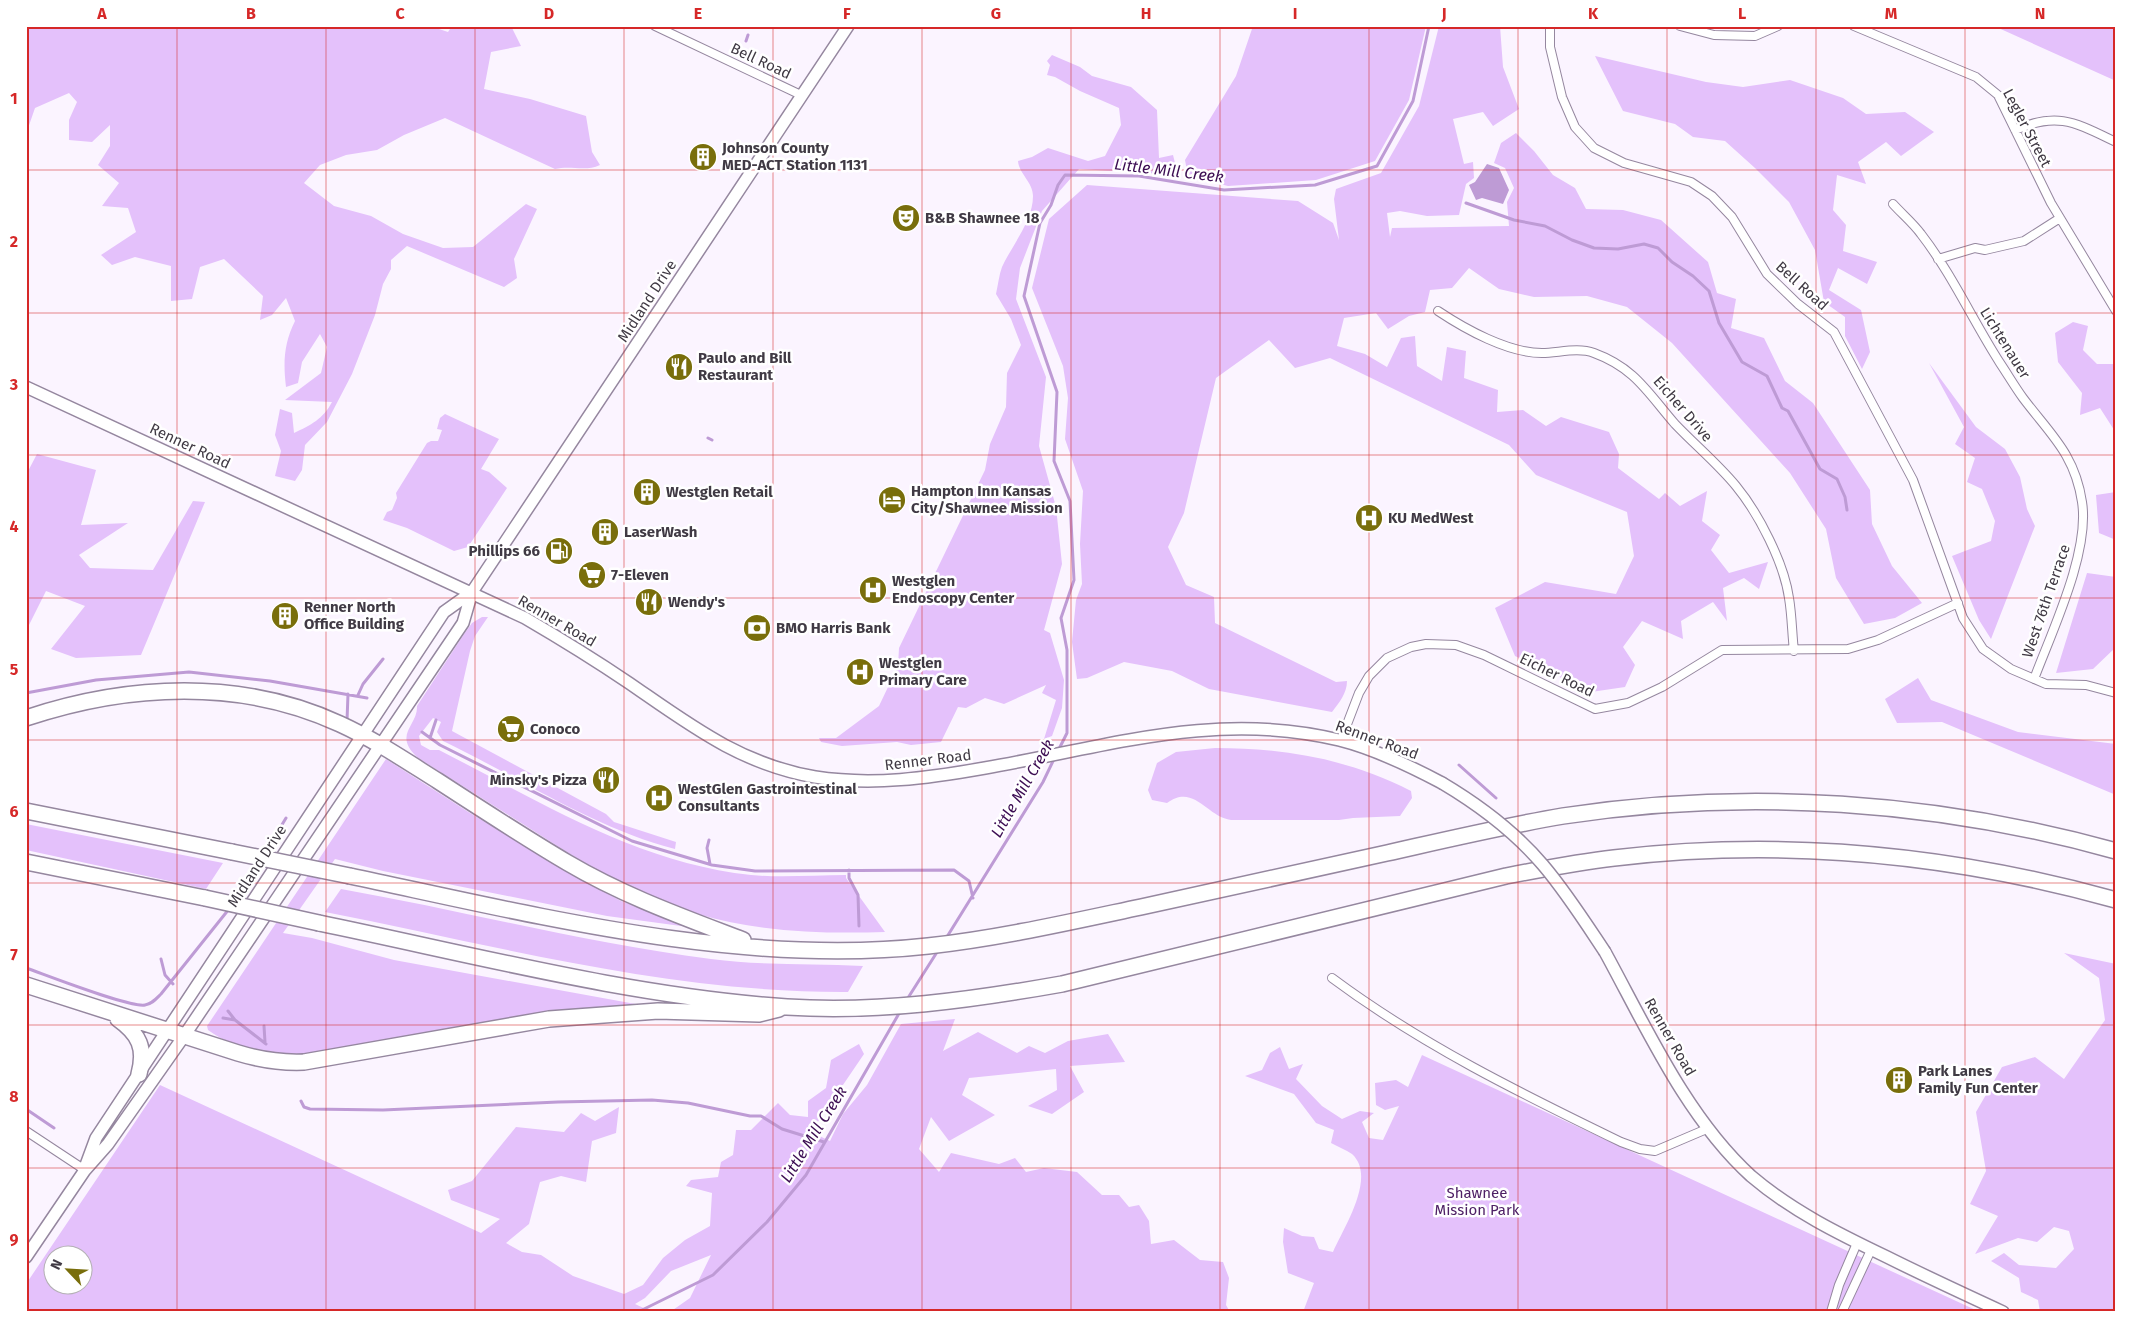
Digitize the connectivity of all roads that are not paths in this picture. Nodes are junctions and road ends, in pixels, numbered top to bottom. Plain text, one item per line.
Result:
1 (655, 26) edge
2 (848, 26) edge
3 (1550, 26) edge
4 (1680, 26) edge
5 (1735, 26) edge
6 (1778, 26) edge
7 (1854, 26) edge
8 (1736, 35) junction
9 (801, 95) junction
10 (2015, 130) junction
11 (2116, 142) edge
12 (1893, 204) dead end
13 (2060, 218) junction
14 (1938, 259) junction
15 (1438, 311) dead end
16 (2116, 311) edge
17 (26, 387) edge
18 (2082, 502) joint
19 (472, 592) junction
20 (1958, 603) junction
21 (1794, 651) junction
22 (2034, 679) junction
23 (2116, 693) edge
24 (26, 718) edge
25 (362, 734) junction
26 (1341, 740) junction
27 (381, 745) junction
28 (26, 810) edge
29 (2116, 851) edge
30 (26, 862) edge
31 (2116, 900) edge
32 (758, 946) junction
33 (1332, 978) dead end
34 (26, 985) edge
35 (788, 1007) junction
36 (109, 1013) junction
37 (168, 1030) junction
38 (184, 1036) junction
39 (139, 1074) junction
40 (1709, 1128) junction
41 (26, 1131) edge
42 (84, 1170) junction
43 (1857, 1243) junction
44 (1871, 1250) junction
45 (26, 1257) edge
46 (1831, 1312) edge
47 (1842, 1312) edge
48 (2003, 1312) edge

1 - 9 street, Bell Road
2 - 9 main road, Midland Drive
3 - 20 street, Bell Road
4 - 8 street
5 - 8 street
6 - 8 street
7 - 10 street, Legler Street
9 - 19 main road, Midland Drive
10 - 11 street
10 - 13 street, Legler Street
12 - 14 street, Lichtenauer
13 - 14 street
13 - 16 street, Legler Street
14 - 18 street, Lichtenauer
15 - 21 street, Eicher Drive
17 - 19 main road, Renner Road
18 - 22 street, West 76th Terrace
19 - 25 main road, Midland Drive
19 - 26 main road, Renner Road
19 - 27 main road, Midland Drive
20 - 21 street, Eicher Road
20 - 22 street, Bell Road
21 - 26 street, Eicher Road
22 - 23 street, Bell Road
24 - 25 highway
25 - 27 highway
25 - 37 main road, Midland Drive
26 - 40 main road, Renner Road, bridge
27 - 32 highway
27 - 38 main road, Midland Drive
28 - 32 highway, bridge
29 - 32 highway
30 - 35 highway, bridge
31 - 35 highway
33 - 40 street
34 - 36 highway
35 - 38 highway
36 - 37 highway
36 - 39 highway
37 - 38 highway
37 - 39 main road, Midland Drive
38 - 42 main road, Midland Drive
39 - 42 main road, Midland Drive
40 - 43 main road, Renner Road
41 - 42 street
42 - 45 main road, Midland Drive
43 - 44 main road, Renner Road
43 - 46 street
44 - 47 street
44 - 48 main road, Renner Road

